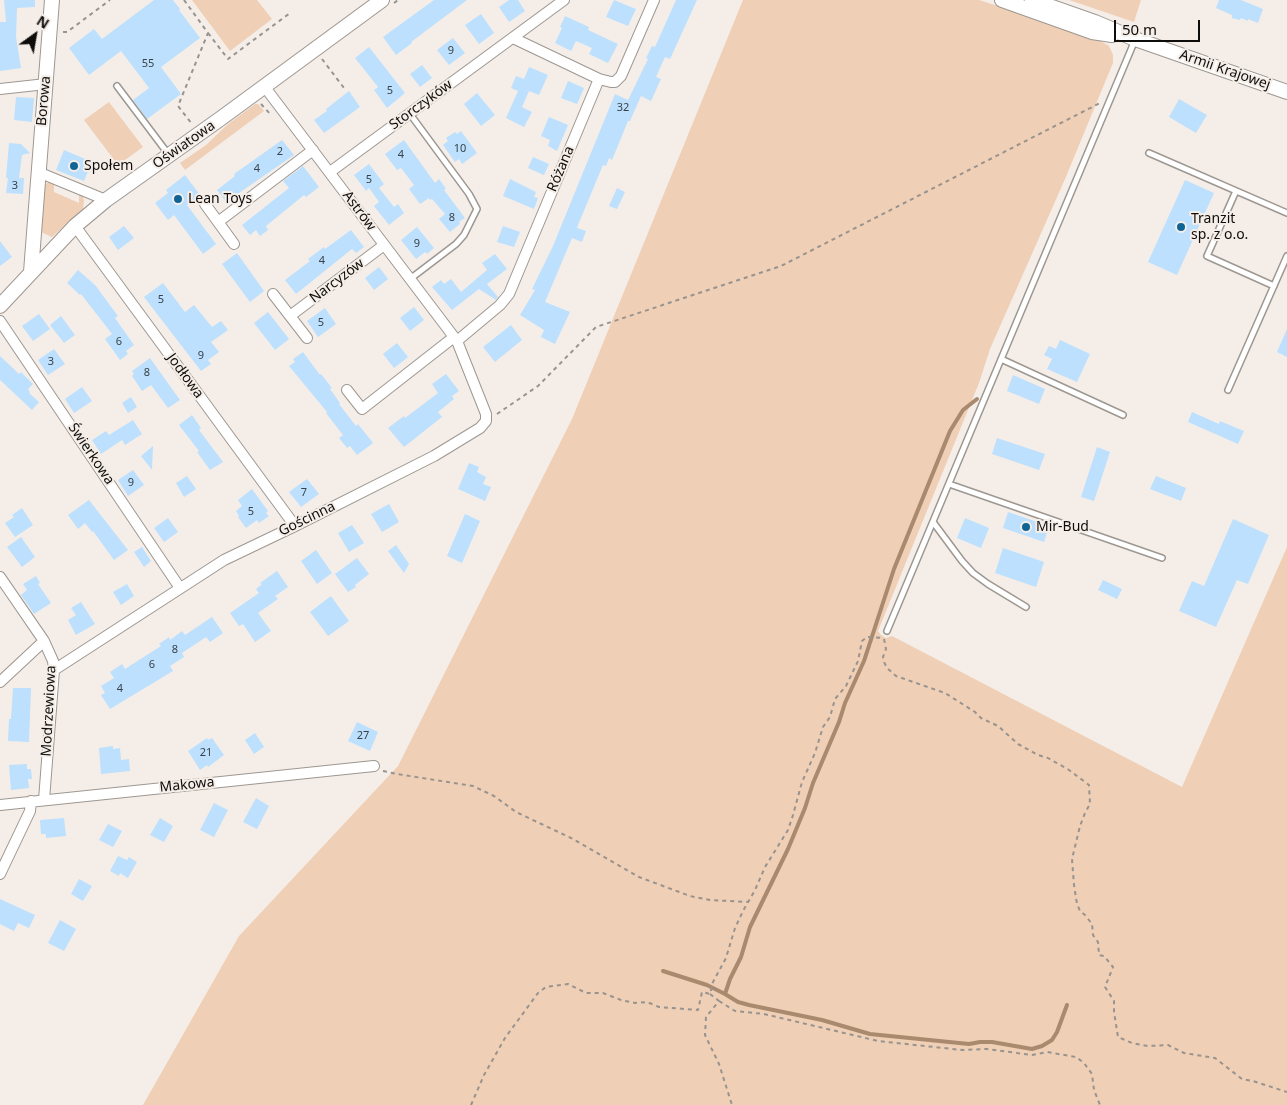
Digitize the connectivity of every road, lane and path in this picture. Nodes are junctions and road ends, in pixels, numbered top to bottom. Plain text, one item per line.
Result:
1 (52, 0) edge
2 (110, 0) edge
3 (184, 0) edge
4 (382, 0) edge
5 (564, 0) edge
6 (654, 0) edge
7 (1002, 0) edge
8 (1032, 0) edge
9 (290, 13) dead end
10 (58, 32) dead end
11 (208, 33) junction
12 (513, 38) junction
13 (1135, 39) junction
14 (321, 57) dead end
15 (599, 79) junction
16 (46, 84) junction
17 (117, 86) dead end
18 (264, 86) junction
19 (344, 88) dead end
20 (0, 89) edge
21 (1287, 92) edge
22 (1111, 96) junction
23 (409, 114) junction
24 (192, 124) dead end
25 (313, 150) junction
26 (1149, 153) dead end
27 (169, 155) junction
28 (38, 172) junction
29 (330, 172) junction
30 (1236, 191) junction
31 (106, 200) junction
32 (205, 204) dead end
33 (1287, 213) edge
34 (218, 222) junction
35 (75, 226) junction
36 (234, 244) dead end
37 (384, 245) junction
38 (1287, 256) edge
39 (31, 272) junction
40 (410, 279) junction
41 (1274, 286) junction
42 (274, 294) dead end
43 (0, 306) edge
44 (290, 316) junction
45 (0, 322) edge
46 (307, 338) dead end
47 (456, 339) junction
48 (1001, 359) junction
49 (347, 390) dead end
50 (1228, 390) dead end
51 (1123, 415) dead end
52 (486, 421) junction
53 (949, 484) junction
54 (933, 522) junction
55 (295, 526) junction
56 (1162, 558) dead end
57 (0, 576) edge
58 (180, 588) junction
59 (1026, 607) dead end
60 (887, 631) dead end
61 (44, 641) junction
62 (54, 670) junction
63 (0, 682) edge
64 (374, 766) joint
65 (44, 800) junction
66 (31, 801) junction
67 (0, 805) edge
68 (0, 874) edge
69 (749, 902) junction
70 (710, 994) junction
71 (718, 1001) junction
72 (1287, 1092) edge
73 (471, 1105) edge
74 (732, 1105) edge
75 (1100, 1105) edge

1 - 16 street, Borowa
2 - 10 path
3 - 11 path
4 - 18 street, Oświatowa
5 - 12 street, Storczyków
6 - 15 street
7 - 13 street, Armii Krajowej
8 - 13 street, Armii Krajowej
9 - 11 path
11 - 24 path
12 - 15 street
12 - 23 street, Storczyków
13 - 21 street, Armii Krajowej
13 - 22 lane
14 - 19 path
15 - 47 street, Różana
16 - 20 street
16 - 28 street, Borowa
17 - 27 lane
18 - 25 street, Astrów
18 - 27 street, Oświatowa
22 - 48 lane
22 - 52 path
23 - 29 street, Storczyków
23 - 40 lane
25 - 29 street, Astrów
25 - 34 street
26 - 30 lane
27 - 31 street, Oświatowa
28 - 31 street
28 - 39 street, Borowa
29 - 37 street, Astrów
30 - 33 lane
30 - 41 lane
31 - 35 street, Oświatowa
32 - 34 street
34 - 36 street
35 - 39 street, Oświatowa
35 - 55 street, Jodłowa
37 - 40 street, Astrów
37 - 44 street, Narcyzów
38 - 41 lane
39 - 43 street, Oświatowa
40 - 47 street, Astrów
41 - 50 lane
42 - 44 street
44 - 46 street
45 - 58 street, Świerkowa
47 - 49 street, Różana
47 - 52 street
48 - 51 lane
48 - 53 lane
52 - 55 street, Gościnna
53 - 54 lane
53 - 56 lane
54 - 59 lane
54 - 60 lane
55 - 58 street, Gościnna
57 - 61 street, Modrzewiowa
58 - 62 street, Gościnna
61 - 62 street, Modrzewiowa
61 - 63 street
62 - 65 street, Modrzewiowa
64 - 65 street, Makowa
64 - 69 path
65 - 66 street, Makowa
66 - 67 street, Makowa
66 - 68 street
69 - 70 path
69 - 72 path
70 - 71 path
70 - 73 path
71 - 74 path
71 - 75 path

